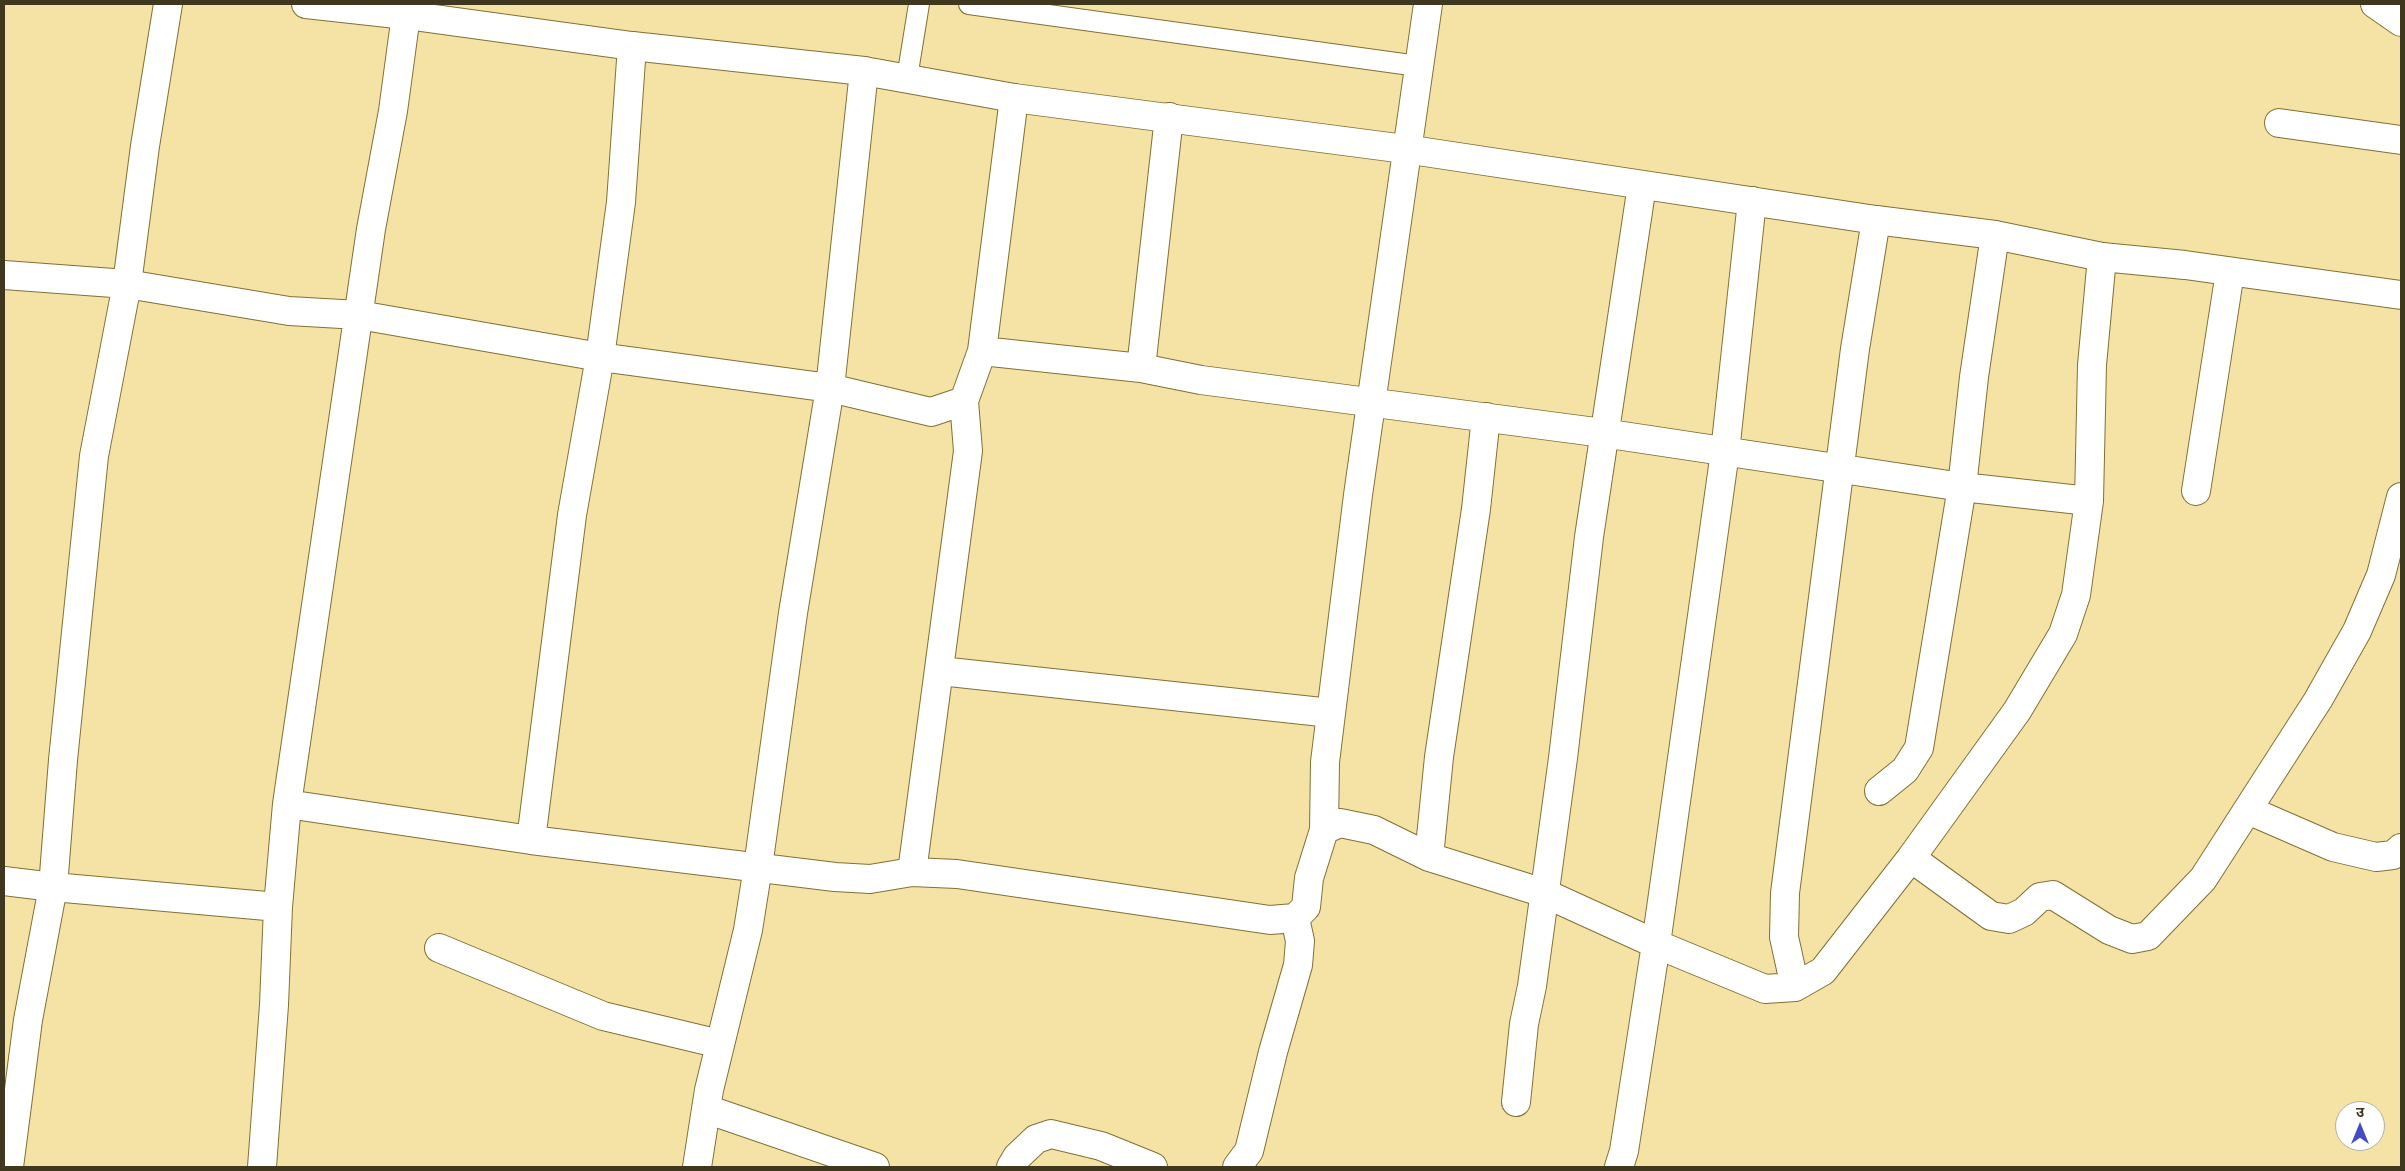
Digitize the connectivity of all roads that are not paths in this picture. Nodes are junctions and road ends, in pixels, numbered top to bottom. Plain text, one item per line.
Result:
1 (168, 4) edge
2 (306, 4) edge
3 (920, 4) edge
4 (969, 4) edge
5 (1428, 4) edge
6 (2375, 4) edge
7 (406, 15) junction
8 (2401, 22) edge
9 (632, 46) junction
10 (1418, 66) junction
11 (864, 70) junction
12 (908, 78) junction
13 (1014, 98) junction
14 (1169, 117) junction
15 (2279, 123) dead end
16 (2401, 140) edge
17 (1405, 149) junction
18 (1642, 185) junction
19 (1752, 201) junction
20 (1876, 220) junction
21 (1995, 235) junction
22 (2102, 256) junction
23 (2230, 272) junction
24 (4, 275) edge
25 (127, 284) junction
26 (2401, 295) edge
27 (360, 316) junction
28 (982, 350) junction
29 (600, 357) junction
30 (1141, 368) junction
31 (830, 388) junction
32 (964, 401) junction
33 (1371, 404) junction
34 (1486, 417) junction
35 (1604, 433) junction
36 (1725, 452) junction
37 (1839, 468) junction
38 (1962, 487) junction
39 (2196, 491) dead end
40 (2401, 497) edge
41 (2089, 501) junction
42 (940, 671) junction
43 (1331, 712) junction
44 (1879, 791) dead end
45 (287, 804) junction
46 (2248, 810) junction
47 (1324, 830) junction
48 (531, 840) junction
49 (2401, 848) edge
50 (1429, 857) junction
51 (1912, 858) junction
52 (758, 867) junction
53 (912, 872) junction
54 (4, 881) edge
55 (53, 887) junction
56 (1544, 893) junction
57 (278, 907) junction
58 (1295, 918) junction
59 (1656, 944) junction
60 (440, 948) dead end
61 (1795, 987) junction
62 (720, 1044) junction
63 (1516, 1102) dead end
64 (706, 1109) junction
65 (9, 1167) edge
66 (262, 1167) edge
67 (697, 1167) edge
68 (875, 1167) edge
69 (1011, 1167) edge
70 (1153, 1167) edge
71 (1237, 1167) edge
72 (1618, 1167) edge

1 - 25 street
2 - 7 street
3 - 12 lane
4 - 10 lane
5 - 10 street
6 - 8 street
7 - 9 street
7 - 27 street
9 - 11 street
9 - 29 street
10 - 17 street
11 - 12 street
11 - 31 street
12 - 13 street
13 - 14 street
13 - 28 street
14 - 17 street
14 - 30 street
15 - 16 street
17 - 18 street
17 - 33 street
18 - 19 street
18 - 35 street
19 - 20 street
19 - 36 street
20 - 21 street
20 - 37 street
21 - 22 street
21 - 38 street
22 - 23 street
22 - 41 street
23 - 26 street
23 - 39 street
24 - 25 street
25 - 27 street
25 - 55 street
27 - 29 street
27 - 45 street
28 - 30 street
28 - 32 street
29 - 31 street
29 - 48 street
30 - 33 street
31 - 32 street
31 - 52 street
32 - 42 street
33 - 34 street
33 - 43 street
34 - 35 street
34 - 50 street
35 - 36 street
35 - 56 street
36 - 37 street
36 - 59 street
37 - 38 street
37 - 61 street
38 - 41 street
38 - 44 street
40 - 46 street
41 - 51 street
42 - 43 street
42 - 53 street
43 - 47 street
45 - 48 street
45 - 57 street
46 - 49 street
46 - 51 street
47 - 50 street
47 - 58 street
48 - 52 street
50 - 56 street
51 - 61 street
52 - 53 street
52 - 62 street
53 - 58 street
54 - 55 street
55 - 57 street
55 - 65 street
56 - 59 street
56 - 63 street
57 - 66 street
58 - 71 street
59 - 61 street
59 - 72 street
60 - 62 street
62 - 64 street
64 - 67 street
64 - 68 street
69 - 70 street

